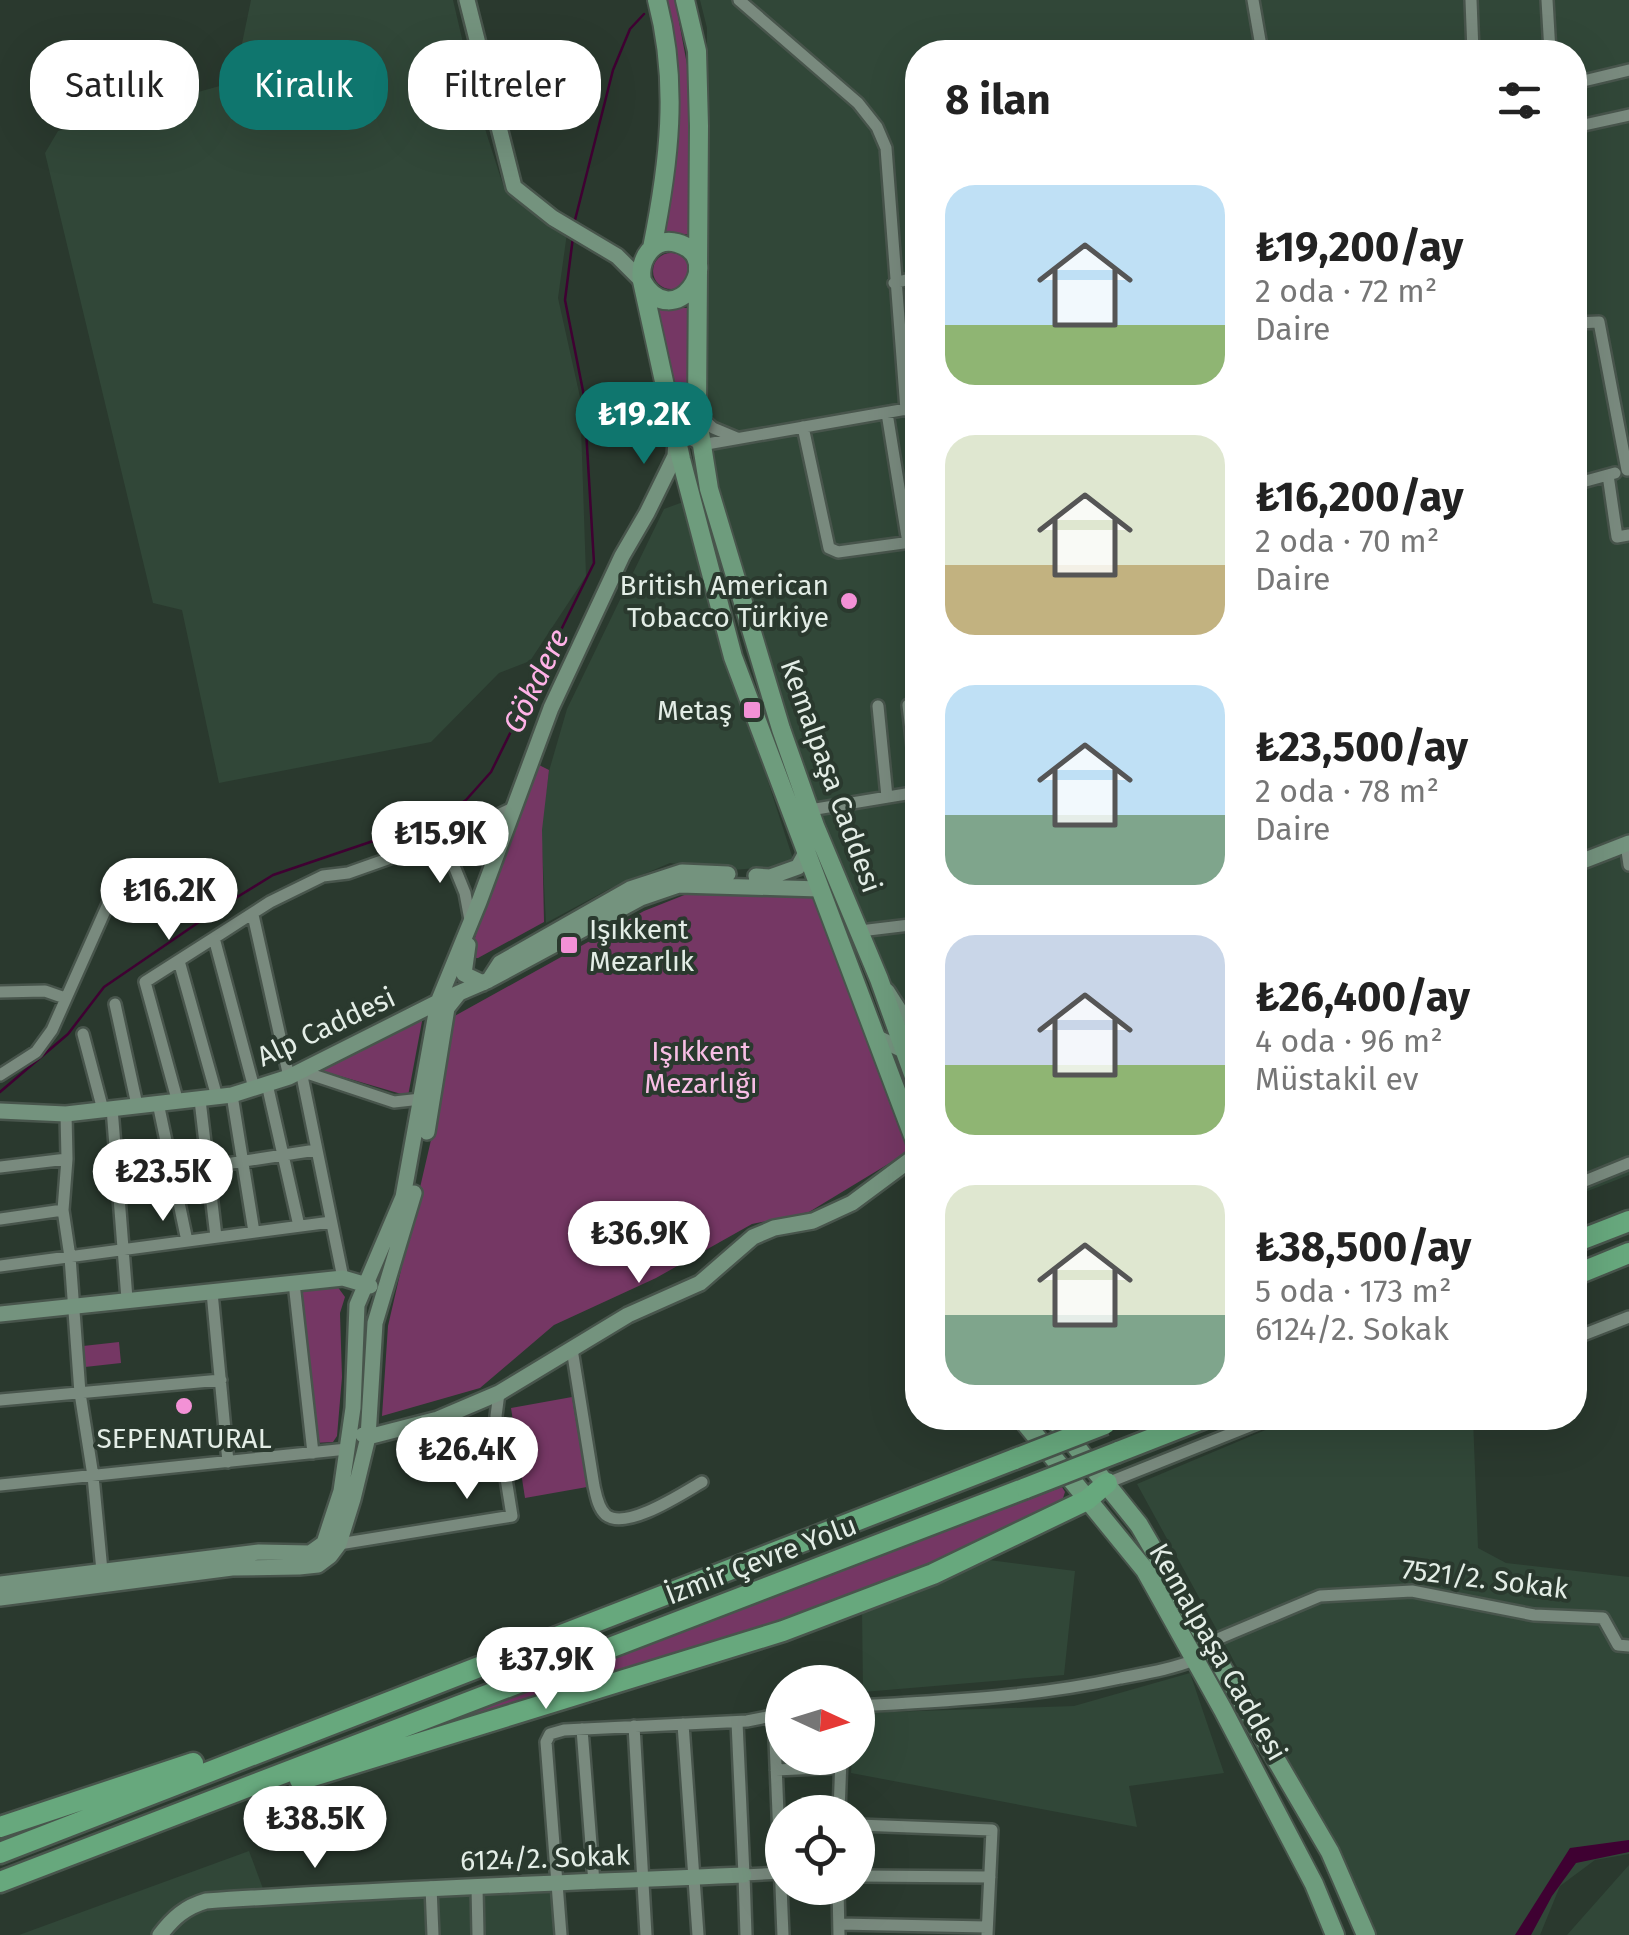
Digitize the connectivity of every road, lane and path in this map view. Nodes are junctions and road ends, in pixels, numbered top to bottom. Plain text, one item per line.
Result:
1 (467, 0) edge
2 (657, 0) edge
3 (684, 0) edge
4 (739, 0) edge
5 (1252, 0) edge
6 (1471, 0) edge
7 (1548, 0) edge
8 (1260, 40) edge
9 (1472, 40) edge
10 (1550, 40) edge
11 (1629, 70) edge
12 (1587, 79) edge
13 (1629, 114) edge
14 (1587, 124) edge
15 (652, 248) junction
16 (617, 256) junction
17 (698, 270) junction
18 (642, 281) junction
19 (905, 281) edge
20 (894, 284) junction
21 (1587, 322) edge
22 (905, 360) edge
23 (905, 409) edge
24 (887, 413) junction
25 (698, 414) junction
26 (803, 427) junction
27 (676, 431) junction
28 (737, 438) junction
29 (701, 445) junction
30 (1628, 470) edge
31 (1608, 475) junction
32 (701, 480) junction
33 (1587, 481) edge
34 (905, 502) edge
35 (648, 513) junction
36 (1629, 535) edge
37 (905, 543) edge
38 (878, 706) dead end
39 (905, 794) edge
40 (887, 797) junction
41 (515, 807) junction
42 (813, 818) junction
43 (443, 839) junction
44 (1628, 843) edge
45 (806, 858) junction
46 (1587, 859) edge
47 (1629, 864) edge
48 (120, 877) dead end
49 (820, 889) junction
50 (479, 902) junction
51 (253, 916) junction
52 (471, 923) junction
53 (905, 926) edge
54 (860, 931) junction
55 (214, 938) junction
56 (179, 961) junction
57 (879, 979) junction
58 (486, 982) junction
59 (0, 992) edge
60 (459, 993) junction
61 (65, 998) junction
62 (438, 1002) junction
63 (114, 1004) dead end
64 (905, 1014) edge
65 (83, 1034) dead end
66 (904, 1047) edge
67 (295, 1074) junction
68 (0, 1075) edge
69 (261, 1086) junction
70 (224, 1096) junction
71 (177, 1099) junction
72 (421, 1099) junction
73 (200, 1100) junction
74 (158, 1103) junction
75 (137, 1105) junction
76 (107, 1109) junction
77 (0, 1110) edge
78 (66, 1114) junction
79 (316, 1150) junction
80 (283, 1156) junction
81 (67, 1159) junction
82 (905, 1162) edge
83 (243, 1163) junction
84 (1629, 1163) edge
85 (206, 1167) junction
86 (0, 1168) edge
87 (174, 1172) junction
88 (1587, 1180) edge
89 (62, 1210) junction
90 (0, 1218) edge
91 (1629, 1221) edge
92 (331, 1222) junction
93 (298, 1226) junction
94 (254, 1232) junction
95 (216, 1237) junction
96 (1587, 1237) edge
97 (187, 1241) junction
98 (121, 1251) junction
99 (1629, 1253) edge
100 (70, 1256) junction
101 (0, 1266) edge
102 (1587, 1270) edge
103 (343, 1278) junction
104 (294, 1283) junction
105 (365, 1283) junction
106 (212, 1292) junction
107 (383, 1292) junction
108 (126, 1299) junction
109 (75, 1306) junction
110 (0, 1314) edge
111 (1629, 1317) edge
112 (1587, 1333) edge
113 (572, 1348) junction
114 (221, 1380) junction
115 (80, 1392) junction
116 (499, 1393) junction
117 (0, 1400) edge
118 (350, 1427) junction
119 (1031, 1430) edge
120 (1063, 1430) edge
121 (1087, 1430) edge
122 (1174, 1430) edge
123 (1240, 1430) edge
124 (368, 1437) junction
125 (347, 1450) junction
126 (312, 1453) junction
127 (228, 1462) junction
128 (93, 1476) junction
129 (702, 1482) dead end
130 (1107, 1483) junction
131 (0, 1485) edge
132 (1087, 1500) junction
133 (340, 1544) junction
134 (102, 1571) junction
135 (0, 1584) edge
136 (0, 1598) edge
137 (1208, 1642) junction
138 (1629, 1646) edge
139 (1197, 1660) junction
140 (875, 1705) edge
141 (765, 1717) edge
142 (737, 1722) junction
143 (682, 1724) junction
144 (634, 1726) junction
145 (582, 1729) junction
146 (259, 1752) junction
147 (220, 1798) junction
148 (875, 1826) edge
149 (0, 1827) edge
150 (0, 1852) edge
151 (70, 1855) junction
152 (765, 1874) edge
153 (744, 1875) junction
154 (875, 1876) edge
155 (695, 1877) junction
156 (990, 1878) junction
157 (642, 1880) junction
158 (0, 1882) edge
159 (558, 1883) junction
160 (594, 1883) junction
161 (432, 1887) junction
162 (477, 1887) junction
163 (0, 1892) edge
164 (783, 1905) edge
165 (838, 1905) edge
166 (172, 1927) edge
167 (839, 1930) edge
168 (987, 1931) edge
169 (160, 1935) edge
170 (420, 1935) edge
171 (433, 1935) edge
172 (478, 1935) edge
173 (562, 1935) edge
174 (646, 1935) edge
175 (698, 1935) edge
176 (746, 1935) edge
177 (784, 1935) edge
178 (1336, 1935) edge
179 (1366, 1935) edge

1 - 16 main road
2 - 15 main road
3 - 17 main road, Kemalpaşa Caddesi
4 - 20 street
5 - 8 street
6 - 9 street
7 - 10 street
11 - 12 street
13 - 14 street
15 - 16 main road
15 - 17 main road
15 - 18 main road
16 - 18 main road
17 - 18 main road
17 - 25 main road, Kemalpaşa Caddesi
18 - 27 main road, Kemalpaşa Caddesi
19 - 20 street
20 - 22 street
21 - 30 street
23 - 24 street
24 - 26 street
24 - 34 street
25 - 28 street
25 - 29 main road, Kemalpaşa Caddesi
26 - 28 street
26 - 37 street
27 - 29 street
27 - 32 main road, Kemalpaşa Caddesi
27 - 35 main road
28 - 29 street
28 - 32 street
29 - 32 main road, Kemalpaşa Caddesi
30 - 31 street
31 - 33 street
31 - 36 street
32 - 35 main road
32 - 42 main road, Kemalpaşa Caddesi
32 - 45 main road, Kemalpaşa Caddesi
35 - 41 main road
38 - 40 street
39 - 40 street
40 - 42 street
41 - 43 street
41 - 50 main road
42 - 45 main road
42 - 54 main road, Kemalpaşa Caddesi
43 - 51 street
43 - 52 street
44 - 46 main road
44 - 47 street
45 - 49 main road, Kemalpaşa Caddesi
45 - 58 main road, Alp Caddesi
48 - 61 street
49 - 58 main road, Alp Caddesi
49 - 66 main road, Kemalpaşa Caddesi
50 - 52 main road
50 - 58 main road
51 - 55 street
51 - 67 street
52 - 62 main road
53 - 54 street
54 - 57 main road, Kemalpaşa Caddesi
55 - 56 street
55 - 69 street
56 - 70 street
56 - 71 street
57 - 64 main road
57 - 66 main road, Kemalpaşa Caddesi
58 - 60 main road, Alp Caddesi
59 - 61 street
60 - 62 main road, Alp Caddesi
60 - 107 main road
61 - 68 street
62 - 67 main road, Alp Caddesi
62 - 72 main road
63 - 75 street
65 - 76 street
67 - 69 main road, Alp Caddesi
67 - 72 street
67 - 79 street
69 - 70 main road, Alp Caddesi
69 - 80 street
70 - 73 main road, Alp Caddesi
70 - 83 street
71 - 73 main road, Alp Caddesi
71 - 74 main road, Alp Caddesi
72 - 105 main road
73 - 85 street
74 - 75 main road, Alp Caddesi
74 - 87 street
75 - 76 main road, Alp Caddesi
76 - 78 main road, Alp Caddesi
76 - 98 street
77 - 78 main road, Alp Caddesi
78 - 81 street
79 - 80 street
79 - 92 street
80 - 83 street
80 - 93 street
81 - 86 street
81 - 89 street
82 - 113 main road
83 - 85 street
83 - 94 street
84 - 88 street
85 - 87 street
85 - 95 street
87 - 97 street
89 - 90 street
89 - 100 street
91 - 96 highway
92 - 93 street
92 - 103 street
93 - 94 street
94 - 95 street
95 - 97 street
97 - 98 street
98 - 100 street
98 - 108 street
99 - 102 highway
100 - 101 street
100 - 109 street
103 - 104 main road
103 - 105 main road
104 - 106 main road
104 - 126 street
105 - 107 main road
105 - 118 main road
106 - 108 main road
106 - 114 street
107 - 124 main road
108 - 109 main road
109 - 110 main road
109 - 115 street
111 - 112 street
113 - 116 main road
113 - 129 street
114 - 115 street
114 - 127 street
115 - 117 street
115 - 128 street
116 - 124 main road
116 - 133 street
118 - 124 main road
118 - 125 main road
119 - 132 main road, Kemalpaşa Caddesi
120 - 130 main road, Kemalpaşa Caddesi
121 - 146 highway, İzmir Çevre Yolu, bridge
122 - 147 highway, İzmir Çevre Yolu, bridge
123 - 130 street
124 - 133 main road
125 - 126 street
125 - 134 main road
126 - 127 street
127 - 128 street
128 - 131 street
128 - 134 street
130 - 132 highway
130 - 137 main road, Kemalpaşa Caddesi
132 - 139 main road, Kemalpaşa Caddesi
132 - 147 highway
133 - 136 main road
134 - 135 main road
137 - 138 street, 7521/2. Sokak
137 - 179 main road, Kemalpaşa Caddesi
139 - 140 street
139 - 178 main road, Kemalpaşa Caddesi
141 - 142 street
142 - 143 street
142 - 153 street
143 - 144 street
143 - 155 street
144 - 145 street
144 - 157 street
145 - 159 street
145 - 160 street
146 - 149 highway
146 - 150 highway, İzmir Çevre Yolu
147 - 151 highway, İzmir Çevre Yolu
148 - 156 street
151 - 158 highway, İzmir Çevre Yolu
151 - 163 highway
152 - 153 street
153 - 155 main road, 6124/2. Sokak
153 - 176 street
154 - 156 street
155 - 157 main road, 6124/2. Sokak
155 - 175 street
156 - 168 street
157 - 160 main road, 6124/2. Sokak
157 - 174 street
159 - 160 main road, 6124/2. Sokak
159 - 162 main road, 6124/2. Sokak
159 - 173 street
161 - 162 main road, 6124/2. Sokak
161 - 166 main road, 6124/2. Sokak
161 - 171 street
162 - 172 street
164 - 177 street
165 - 167 street
166 - 169 main road, 6124/2. Sokak
167 - 168 street
170 - 171 street

